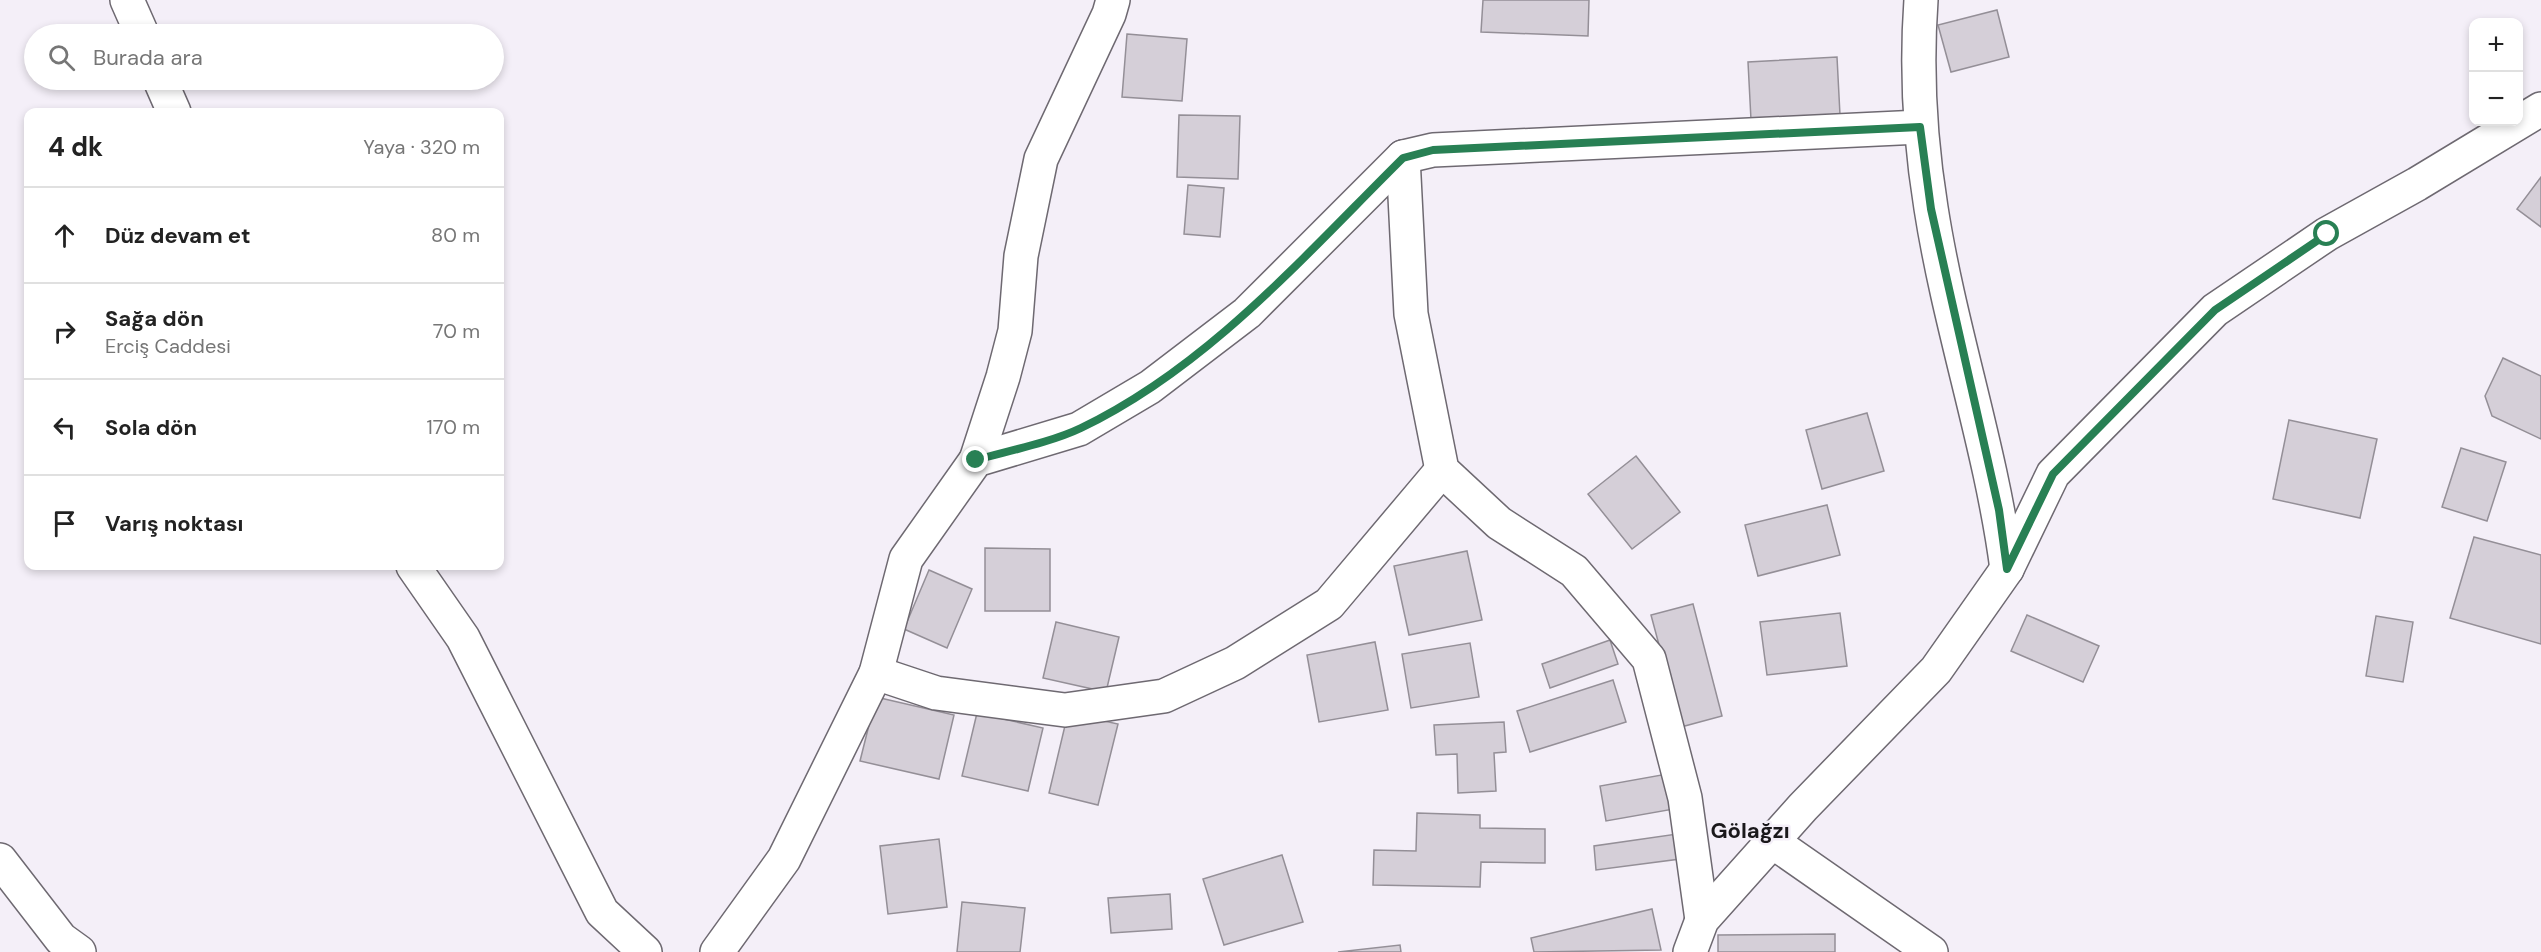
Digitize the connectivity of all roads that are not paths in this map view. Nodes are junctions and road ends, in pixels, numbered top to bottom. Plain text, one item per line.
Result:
1 (127, 0) edge
2 (1113, 0) edge
3 (1921, 0) edge
4 (138, 24) edge
5 (164, 90) edge
6 (172, 108) edge
7 (2541, 109) edge
8 (1920, 127) junction
9 (1403, 158) junction
10 (976, 460) junction
11 (1442, 470) junction
12 (2007, 569) junction
13 (416, 570) edge
14 (876, 674) junction
15 (1773, 842) junction
16 (0, 860) edge
17 (1702, 920) junction
18 (79, 952) edge
19 (645, 952) edge
20 (717, 952) edge
21 (1690, 952) edge
22 (1931, 952) edge

1 - 4 street
2 - 10 street
3 - 8 street
5 - 6 street
7 - 12 street
8 - 9 street
8 - 12 street
9 - 10 street
9 - 11 street
10 - 14 street
11 - 14 street
11 - 17 street
12 - 15 street
13 - 19 street
14 - 20 street
15 - 17 street
15 - 22 street
16 - 18 street
17 - 21 street

